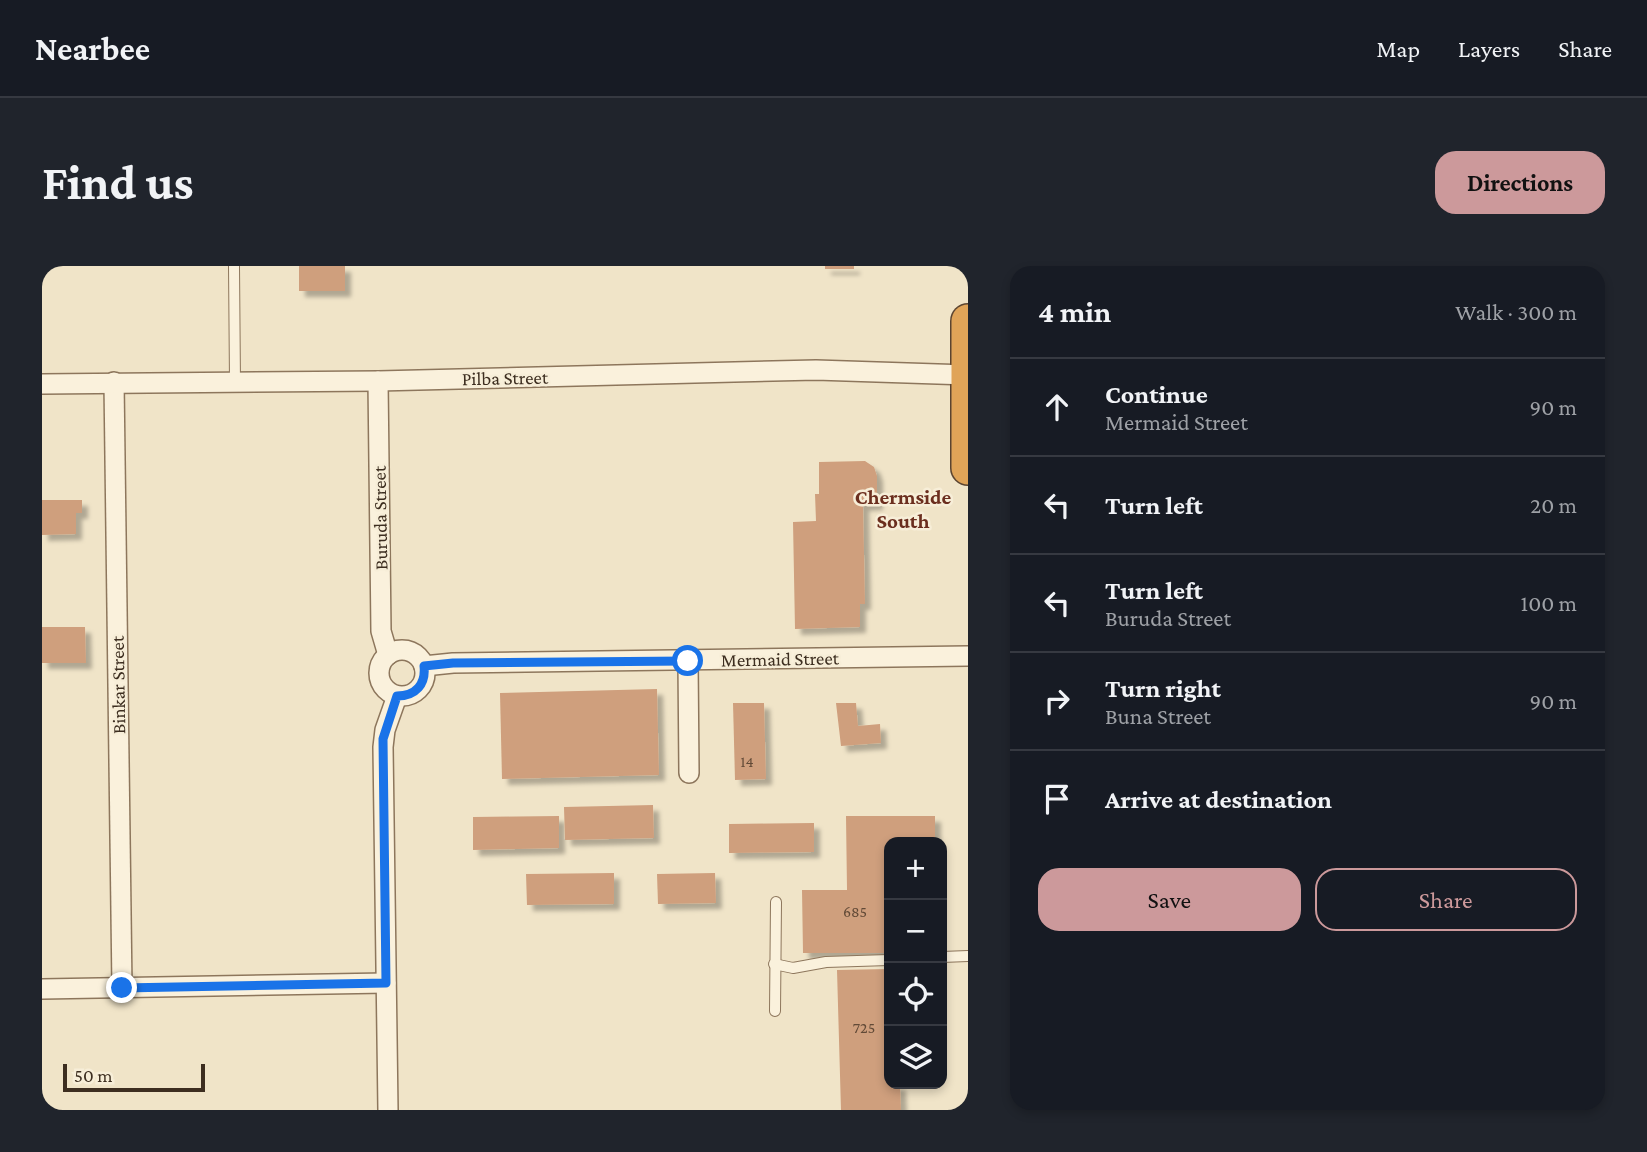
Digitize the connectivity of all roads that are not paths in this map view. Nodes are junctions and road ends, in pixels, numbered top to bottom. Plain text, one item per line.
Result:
1 (234, 266) edge
2 (968, 321) edge
3 (968, 374) edge
4 (378, 381) junction
5 (114, 382) junction
6 (236, 382) junction
7 (42, 384) edge
8 (968, 468) edge
9 (388, 655) junction
10 (968, 656) edge
11 (688, 661) junction
12 (424, 666) junction
13 (397, 696) junction
14 (689, 773) dead end
15 (776, 902) dead end
16 (968, 956) edge
17 (947, 957) edge
18 (884, 960) edge
19 (774, 964) junction
20 (386, 983) junction
21 (122, 988) junction
22 (42, 989) edge
23 (775, 1011) dead end
24 (388, 1110) edge

1 - 6 lane
2 - 3 highway
3 - 4 street, Pilba Street
3 - 8 highway
4 - 6 street, Pilba Street
4 - 9 street, Buruda Street
5 - 6 street, Pilba Street
5 - 7 street, Pilba Street
5 - 21 street, Binkar Street
9 - 12 street
9 - 13 street
10 - 11 street, Mermaid Street
11 - 12 street, Mermaid Street
11 - 14 street
12 - 13 street
13 - 20 street
15 - 19 lane
16 - 17 lane
18 - 19 lane
19 - 23 lane
20 - 21 street
20 - 24 street
21 - 22 street

